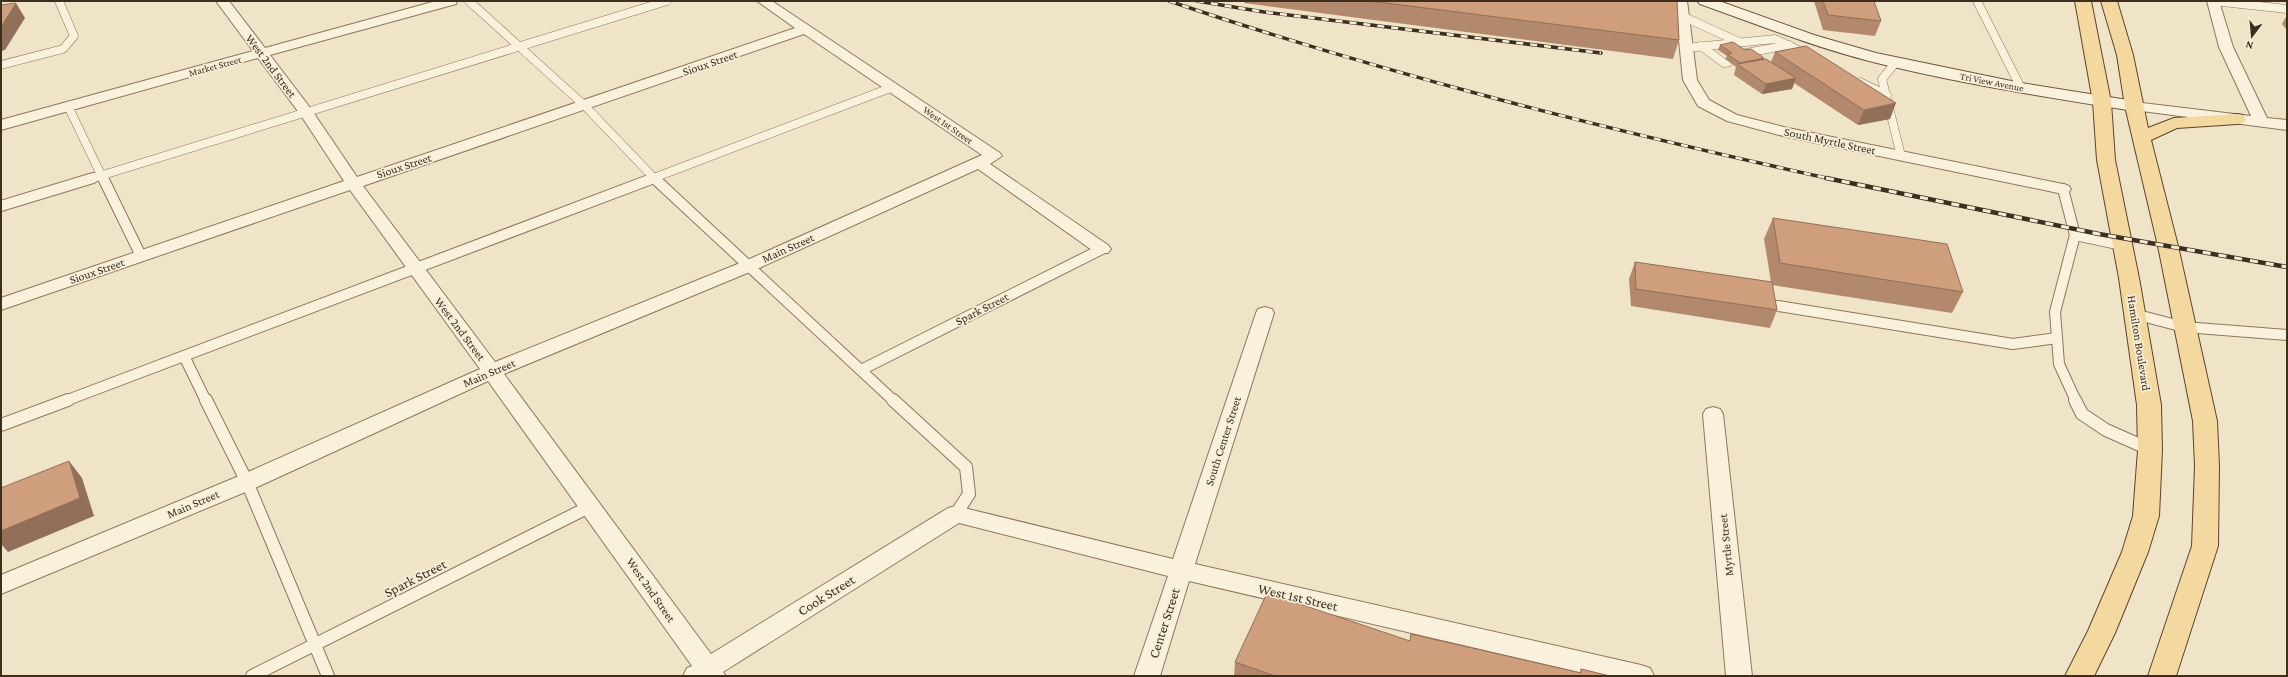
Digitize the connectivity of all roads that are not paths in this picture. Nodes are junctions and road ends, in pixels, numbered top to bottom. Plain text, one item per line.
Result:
1 (60, 1) edge
2 (222, 1) edge
3 (452, 1) edge
4 (469, 1) edge
5 (667, 1) edge
6 (763, 1) edge
7 (1681, 1) edge
8 (1705, 1) edge
9 (1977, 1) edge
10 (2083, 1) edge
11 (2109, 1) edge
12 (2213, 1) edge
13 (2287, 9) edge
14 (1682, 16) junction
15 (806, 29) junction
16 (1740, 42) junction
17 (1789, 45) junction
18 (519, 46) junction
19 (1701, 46) junction
20 (1686, 48) junction
21 (1799, 50) junction
22 (262, 53) junction
23 (1741, 54) edge
24 (1813, 57) edge
25 (1754, 58) edge
26 (1728, 59) edge
27 (1896, 62) junction
28 (1, 65) edge
29 (1853, 78) edge
30 (893, 87) junction
31 (2021, 88) junction
32 (1886, 96) junction
33 (2102, 102) junction
34 (68, 106) junction
35 (585, 106) junction
36 (2134, 106) junction
37 (306, 112) junction
38 (2237, 119) junction
39 (2261, 122) junction
40 (1, 125) edge
41 (2287, 125) edge
42 (2142, 138) junction
43 (1901, 156) junction
44 (979, 163) junction
45 (102, 174) junction
46 (653, 176) junction
47 (353, 183) junction
48 (2063, 190) joint
49 (1, 206) edge
50 (2075, 235) junction
51 (2122, 245) junction
52 (1102, 249) joint
53 (141, 256) junction
54 (750, 265) junction
55 (414, 267) junction
56 (1, 304) edge
57 (1778, 306) edge
58 (1265, 313) dead end
59 (2134, 314) junction
60 (2184, 327) junction
61 (2287, 335) edge
62 (2057, 338) junction
63 (184, 356) junction
64 (861, 370) junction
65 (492, 371) junction
66 (1713, 414) dead end
67 (1, 425) edge
68 (2150, 450) junction
69 (247, 482) junction
70 (591, 506) junction
71 (956, 514) junction
72 (1180, 570) junction
73 (1, 586) edge
74 (314, 645) junction
75 (705, 674) edge
76 (252, 676) edge
77 (328, 676) edge
78 (1147, 676) edge
79 (1641, 676) edge
80 (1739, 676) edge
81 (2078, 676) edge
82 (2162, 676) edge

1 - 28 lane
2 - 22 street, West 2nd Street
3 - 22 street, Market Street
4 - 18 lane
5 - 18 lane
6 - 15 street, West 1st Street
7 - 14 street, South Myrtle Street
8 - 27 street, Tri View Avenue
9 - 31 lane
10 - 33 main road, Hamilton Boulevard
11 - 36 main road
12 - 13 lane
12 - 39 street
14 - 16 lane
14 - 20 street, South Myrtle Street
15 - 30 street, West 1st Street
15 - 35 street, Sioux Street
16 - 17 lane
16 - 19 lane
17 - 21 lane
17 - 23 lane
18 - 35 lane
18 - 37 lane
19 - 20 lane
19 - 26 lane
20 - 43 street, South Myrtle Street
21 - 24 lane
21 - 25 lane
22 - 34 street, Market Street
22 - 37 street, West 2nd Street
27 - 31 street, Tri View Avenue
27 - 32 lane
29 - 32 lane
30 - 44 street, West 1st Street
30 - 46 lane
31 - 33 street, Tri View Avenue
32 - 43 lane
33 - 36 street, Tri View Avenue
33 - 51 main road, Hamilton Boulevard
34 - 40 street, Market Street
34 - 45 lane
35 - 46 lane
35 - 47 street, Sioux Street
36 - 38 street, Tri View Avenue
36 - 42 main road
37 - 45 lane
37 - 47 street, West 2nd Street
38 - 39 street, Tri View Avenue
38 - 42 main road
39 - 41 street, Tri View Avenue
42 - 60 main road
43 - 48 street, South Myrtle Street
44 - 52 street
44 - 54 street, Main Street
45 - 49 lane
45 - 53 lane
46 - 54 lane
46 - 55 lane
47 - 53 street, Sioux Street
47 - 55 street, West 2nd Street
48 - 50 lane
50 - 51 lane
50 - 62 lane
51 - 59 main road, Hamilton Boulevard
52 - 64 lane, Spark Street
53 - 56 street, Sioux Street
54 - 64 lane
54 - 65 street, Main Street
55 - 63 lane
55 - 65 street, West 2nd Street
57 - 62 lane
58 - 72 street, South Center Street
59 - 60 lane
59 - 68 main road, Hamilton Boulevard
60 - 61 lane
60 - 82 main road
62 - 68 lane
63 - 67 lane
63 - 69 lane
64 - 71 lane
65 - 69 street, Main Street
65 - 70 street, West 2nd Street
66 - 80 street, Myrtle Street
68 - 81 main road, Hamilton Boulevard
69 - 73 street, Main Street
69 - 74 lane
70 - 74 lane, Spark Street
70 - 75 street, West 2nd Street
71 - 72 street, West 1st Street
71 - 75 street, Cook Street
72 - 78 street, Center Street
72 - 79 street, West 1st Street
74 - 76 lane, Spark Street
74 - 77 lane

